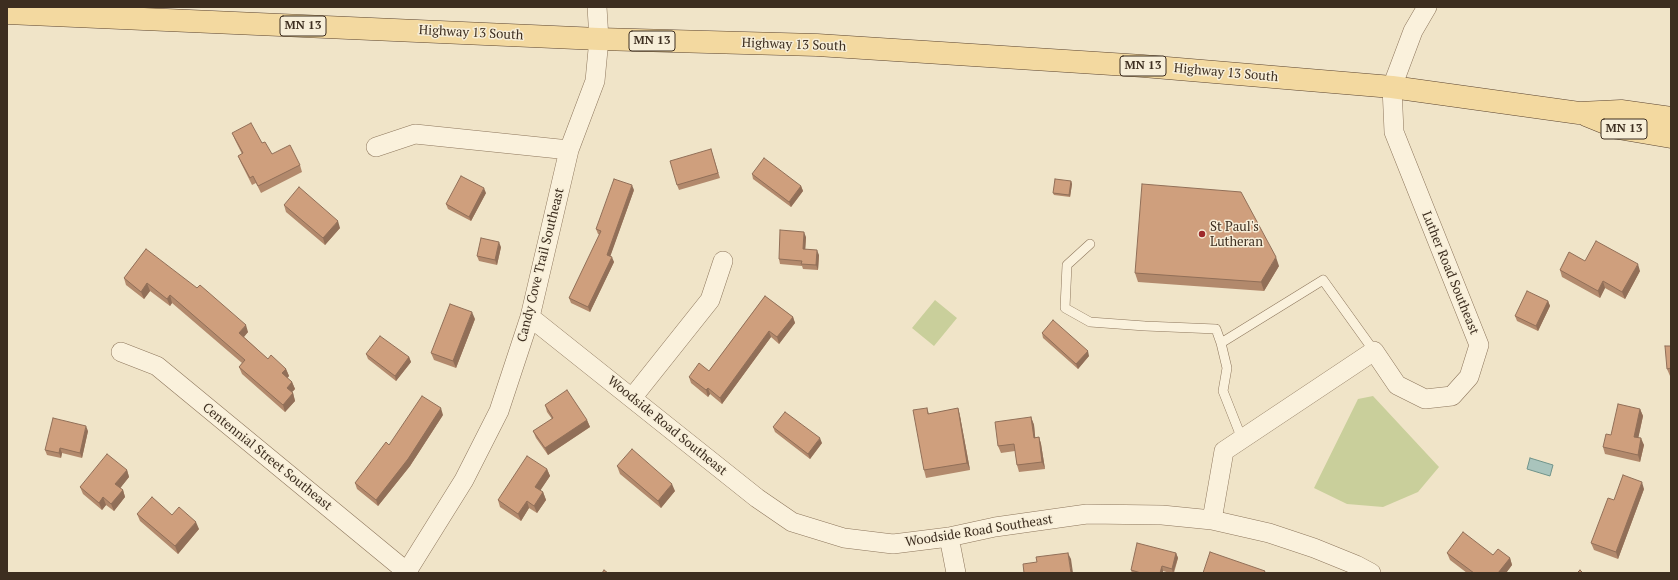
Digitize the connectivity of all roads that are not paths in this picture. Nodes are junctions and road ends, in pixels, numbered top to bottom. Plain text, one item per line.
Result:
1 (597, 7) edge
2 (1427, 7) edge
3 (7, 13) edge
4 (599, 39) junction
5 (1392, 87) junction
6 (1579, 113) junction
7 (1671, 118) edge
8 (1671, 137) edge
9 (376, 147) dead end
10 (568, 150) junction
11 (1090, 244) dead end
12 (722, 260) dead end
13 (530, 317) junction
14 (1221, 343) junction
15 (1374, 351) junction
16 (121, 352) dead end
17 (632, 398) junction
18 (1242, 439) junction
19 (1212, 520) junction
20 (949, 537) junction
21 (407, 572) edge
22 (956, 573) edge
23 (1371, 573) edge

1 - 4 street, Candy Cove Trail Southeast
2 - 5 street
3 - 4 main road, Highway 13 South / MN 13
4 - 5 main road, Highway 13 South / MN 13
4 - 10 street, Candy Cove Trail Southeast
5 - 6 main road, Highway 13 South / MN 13
5 - 15 street, Luther Road Southeast
6 - 7 main road, Highway 13 South / MN 13
6 - 8 main road, Highway 13 South / MN 13
9 - 10 street
10 - 13 street, Candy Cove Trail Southeast
11 - 14 lane
12 - 17 street
13 - 17 street, Woodside Road Southeast
13 - 21 street, Candy Cove Trail Southeast
14 - 15 lane
14 - 18 lane
15 - 18 street
16 - 21 street, Centennial Street Southeast
17 - 20 street, Woodside Road Southeast
18 - 19 street
19 - 20 street, Woodside Road Southeast
19 - 23 street, Woodside Road Southeast
20 - 22 street

